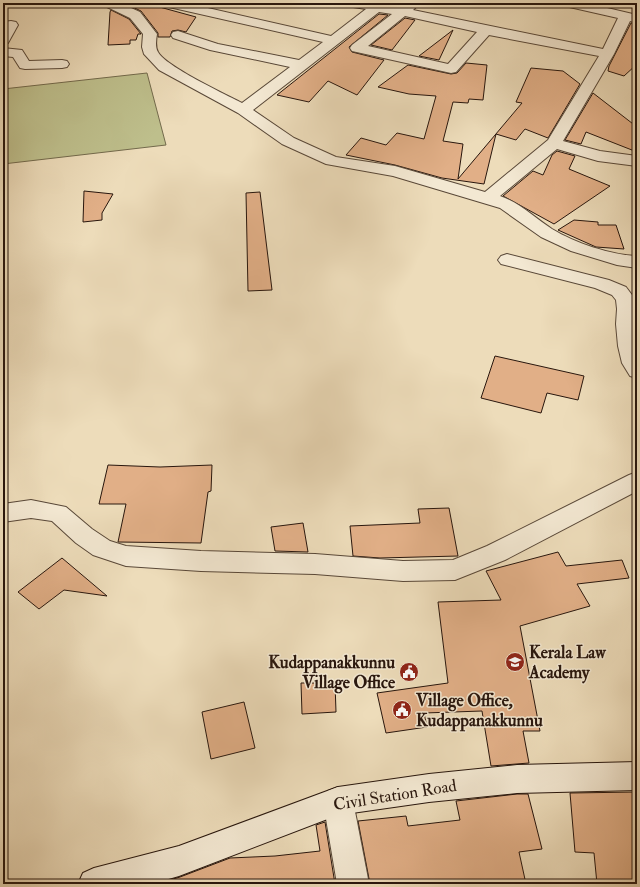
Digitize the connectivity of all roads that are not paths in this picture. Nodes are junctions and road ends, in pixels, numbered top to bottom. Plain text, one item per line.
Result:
1 (110, 3) edge
2 (169, 3) edge
3 (352, 3) edge
4 (570, 3) edge
5 (409, 7) edge
6 (376, 8) junction
7 (631, 18) edge
8 (3, 26) edge
9 (486, 30) junction
10 (178, 35) dead end
11 (3, 40) edge
12 (334, 40) junction
13 (3, 52) edge
14 (607, 54) junction
15 (62, 64) dead end
16 (302, 65) junction
17 (242, 110) junction
18 (554, 143) junction
19 (637, 161) edge
20 (488, 198) junction
21 (507, 260) dead end
22 (637, 262) edge
23 (637, 371) edge
24 (637, 481) edge
25 (3, 513) edge
26 (637, 776) edge
27 (338, 801) junction
28 (132, 879) edge
29 (94, 884) edge
30 (354, 884) edge

1 - 17 street
2 - 12 street
3 - 6 street
4 - 7 street
5 - 6 street
5 - 9 street
5 - 9 street
6 - 12 street
7 - 14 street
8 - 11 street
9 - 14 street
10 - 16 street
12 - 16 street
13 - 15 street
14 - 18 street
16 - 17 street
17 - 20 street
18 - 19 street
18 - 20 street
20 - 22 street
21 - 23 street
24 - 25 street
26 - 27 street, Civil Station Road
27 - 28 street, Civil Station Road
27 - 30 street
28 - 29 street, Civil Station Road

